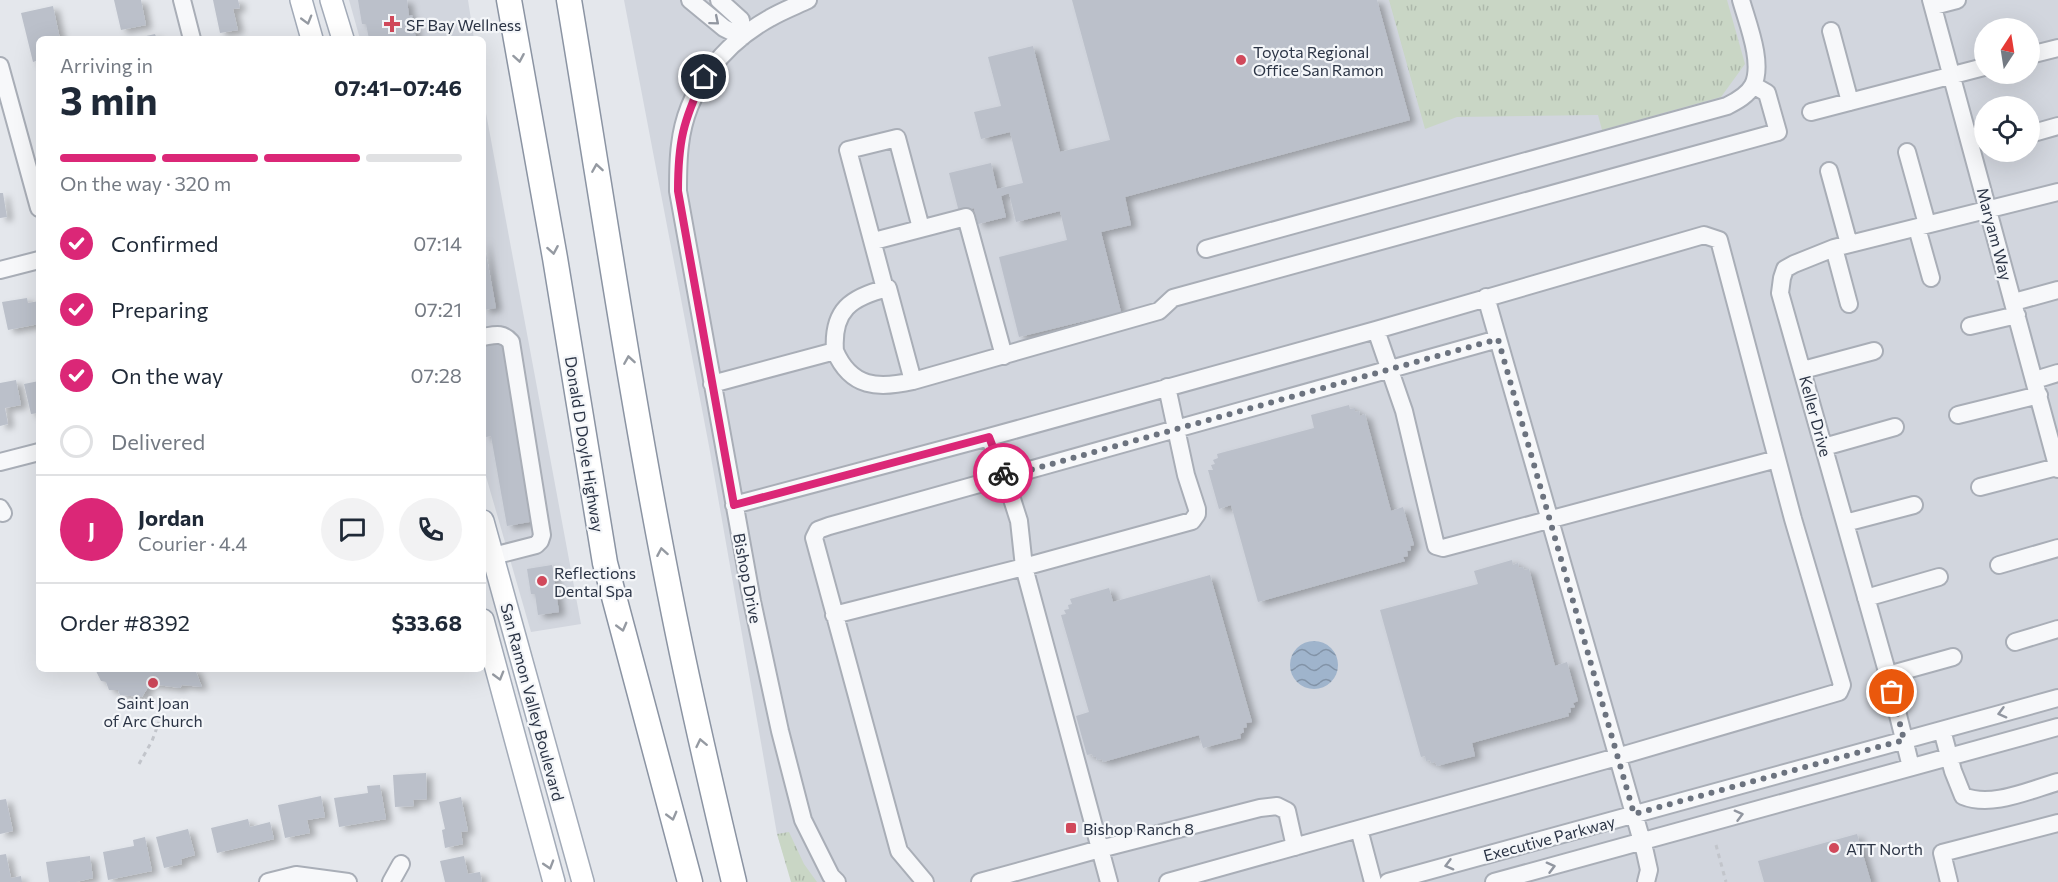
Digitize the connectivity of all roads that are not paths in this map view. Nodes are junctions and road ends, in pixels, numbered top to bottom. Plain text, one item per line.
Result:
1 (182, 0) edge
2 (301, 0) edge
3 (331, 0) edge
4 (509, 0) edge
5 (569, 0) edge
6 (690, 0) edge
7 (719, 0) edge
8 (808, 0) edge
9 (1741, 0) edge
10 (1957, 0) edge
11 (1933, 3) edge
12 (1831, 31) dead end
13 (191, 36) edge
14 (311, 36) edge
15 (342, 36) edge
16 (742, 37) junction
17 (2058, 48) edge
18 (2040, 52) edge
19 (0, 66) edge
20 (1974, 70) edge
21 (1953, 75) junction
22 (1753, 85) junction
23 (1850, 102) junction
24 (1811, 112) dead end
25 (2058, 126) edge
26 (2040, 131) edge
27 (1974, 134) edge
28 (1906, 152) dead end
29 (1981, 162) edge
30 (1829, 171) dead end
31 (2058, 192) edge
32 (36, 197) edge
33 (1988, 210) junction
34 (1922, 226) junction
35 (921, 228) junction
36 (874, 241) junction
37 (1841, 246) junction
38 (1206, 249) dead end
39 (36, 261) edge
40 (0, 270) edge
41 (1931, 278) dead end
42 (885, 289) junction
43 (2058, 290) edge
44 (1486, 297) junction
45 (1849, 304) dead end
46 (2016, 308) junction
47 (1970, 326) dead end
48 (1376, 330) junction
49 (486, 336) edge
50 (1498, 339) junction
51 (835, 351) junction
52 (1874, 351) dead end
53 (1004, 356) junction
54 (1391, 370) junction
55 (1803, 370) junction
56 (2058, 373) edge
57 (913, 381) junction
58 (712, 384) junction
59 (1167, 387) junction
60 (2037, 387) junction
61 (1958, 415) dead end
62 (1894, 427) dead end
63 (1175, 429) junction
64 (989, 437) junction
65 (2055, 441) edge
66 (1824, 447) junction
67 (36, 453) edge
68 (1777, 459) junction
69 (0, 462) edge
70 (2058, 468) edge
71 (1005, 477) junction
72 (1980, 487) dead end
73 (734, 505) junction
74 (1914, 505) dead end
75 (1550, 518) junction
76 (1845, 523) junction
77 (486, 538) edge
78 (2058, 548) edge
79 (490, 560) edge
80 (1999, 565) dead end
81 (1024, 567) junction
82 (1940, 577) dead end
83 (1866, 597) junction
84 (834, 615) junction
85 (2058, 629) edge
86 (486, 631) edge
87 (2015, 642) dead end
88 (1953, 657) dead end
89 (1888, 675) junction
90 (2058, 698) edge
91 (2058, 727) edge
92 (1942, 730) junction
93 (1904, 740) junction
94 (1950, 757) junction
95 (1617, 758) junction
96 (1911, 767) junction
97 (2058, 782) edge
98 (1634, 814) junction
99 (2058, 823) edge
100 (1359, 829) junction
101 (1642, 842) junction
102 (1295, 847) junction
103 (1100, 849) junction
104 (401, 864) dead end
105 (267, 882) edge
106 (348, 882) edge
107 (391, 882) edge
108 (554, 882) edge
109 (583, 882) edge
110 (690, 882) edge
111 (734, 882) edge
112 (837, 882) edge
113 (925, 882) edge
114 (980, 882) edge
115 (1109, 882) edge
116 (1168, 882) edge
117 (1373, 882) edge
118 (1388, 882) edge
119 (1494, 882) edge
120 (1646, 882) edge
121 (1949, 882) edge

1 - 13 street
2 -> 14 main road
3 - 15 main road
4 -> 110 highway, Donald D Doyle Highway
111 -> 5 highway
6 -> 16 street
7 - 16 street
8 - 16 street, Bishop Drive
9 - 22 street
10 - 11 street
11 - 21 street, Maryam Way
12 - 23 street
16 - 58 street, Bishop Drive
17 - 18 street
19 - 32 street
20 - 21 street
21 - 23 street
21 - 27 street, Maryam Way
22 - 38 street
22 - 53 street
23 - 24 street
25 - 26 street
28 - 34 street
29 - 33 street, Maryam Way
30 - 37 street
31 - 33 street, Keller Drive
33 - 34 street, Keller Drive
33 - 46 street, Maryam Way
34 - 37 street, Keller Drive
34 - 41 street
35 - 36 street
35 - 36 street
35 - 53 street
36 - 42 street
37 - 45 street
37 - 55 street, Keller Drive
39 - 40 street
42 - 51 street
42 - 57 street
43 - 46 street
44 - 48 street
44 - 50 street
44 - 68 street
46 - 47 street
46 - 60 street, Maryam Way
48 - 54 street
48 - 59 street
49 - 79 street
50 - 54 street
50 - 75 street
51 - 57 street
51 - 58 street
52 - 55 street
53 - 57 street
54 - 63 street
54 - 75 street
55 - 66 street, Keller Drive
56 - 60 street
58 - 73 street, Bishop Drive
59 - 63 street
59 - 64 street
60 - 61 street
60 - 65 street, Maryam Way
62 - 66 street
63 - 71 street
63 - 81 street
64 - 71 street
64 - 73 street
65 - 70 street, Maryam Way
66 - 76 street, Keller Drive
67 - 69 street
68 - 75 street
68 - 95 street
70 - 72 street
71 - 81 street
71 - 84 street
73 - 112 street, Bishop Drive
74 - 76 street
75 - 95 street
76 - 83 street, Keller Drive
77 - 79 main road, San Ramon Valley Boulevard
78 - 80 street
79 - 109 main road, San Ramon Valley Boulevard
81 - 84 street
81 - 103 street
82 - 83 street
83 - 89 street, Keller Drive
84 - 113 street
85 - 87 street
86 -> 108 main road, San Ramon Valley Boulevard
88 - 89 street
89 - 93 street, Keller Drive
90 -> 92 street, Executive Parkway
91 - 94 street, Executive Parkway
92 - 93 street, Executive Parkway
92 - 94 street
93 - 96 street, Keller Drive
93 - 98 street, Executive Parkway
94 - 96 street, Executive Parkway
94 - 97 street
95 - 98 street
95 - 100 street
101 -> 96 street, Executive Parkway
98 - 101 street
98 -> 118 street, Executive Parkway
99 - 121 street
100 - 102 street
100 - 117 street
119 -> 101 street, Executive Parkway
101 - 120 street
102 - 103 street
102 - 116 street
103 - 114 street
103 - 115 street
104 - 107 street
105 - 106 street

